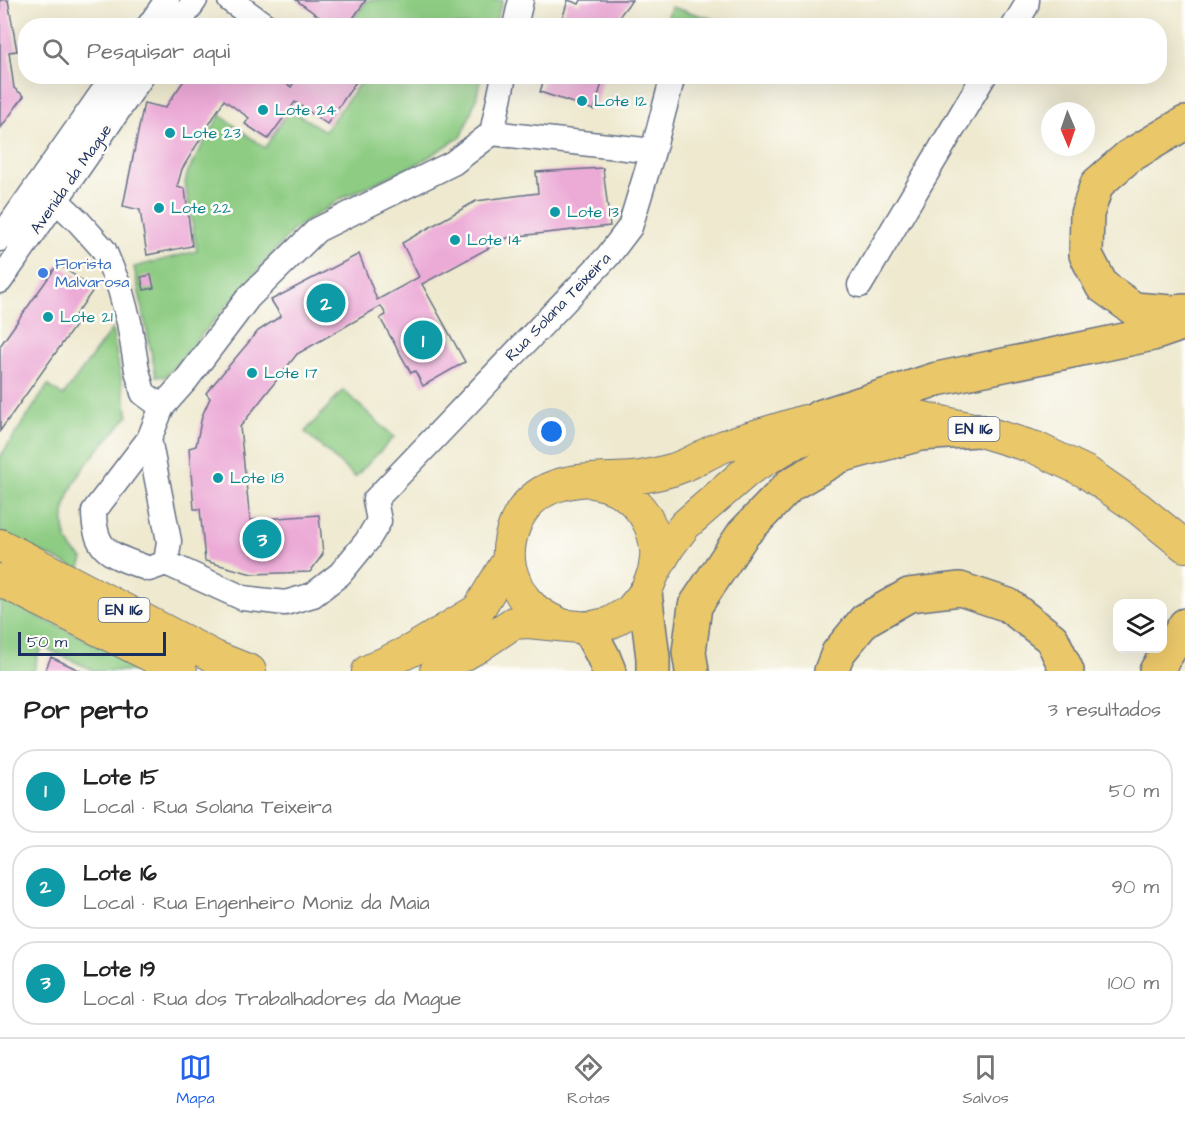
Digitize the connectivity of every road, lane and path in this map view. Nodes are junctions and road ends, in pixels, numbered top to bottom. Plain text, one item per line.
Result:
1 (167, 0) edge
2 (195, 0) edge
3 (230, 0) edge
4 (521, 0) edge
5 (1027, 0) edge
6 (155, 18) edge
7 (183, 18) edge
8 (255, 18) edge
9 (517, 18) edge
10 (1019, 18) edge
11 (108, 84) edge
12 (136, 84) edge
13 (502, 84) edge
14 (670, 84) edge
15 (979, 84) edge
16 (1185, 123) edge
17 (492, 133) junction
18 (653, 151) junction
19 (56, 200) junction
20 (0, 239) edge
21 (0, 281) edge
22 (860, 285) dead end
23 (1185, 311) edge
24 (1185, 322) edge
25 (162, 407) junction
26 (819, 417) junction
27 (977, 430) junction
28 (149, 439) junction
29 (580, 480) junction
30 (1144, 502) junction
31 (1185, 524) edge
32 (743, 534) junction
33 (0, 545) edge
34 (1185, 546) edge
35 (509, 560) junction
36 (166, 562) junction
37 (0, 580) edge
38 (650, 583) junction
39 (1185, 625) edge
40 (576, 627) junction
41 (655, 667) edge
42 (181, 671) edge
43 (249, 671) edge
44 (368, 671) edge
45 (436, 671) edge
46 (609, 671) edge
47 (692, 671) edge
48 (707, 671) edge
49 (831, 671) edge
50 (1067, 671) edge
51 (1156, 671) edge

1 - 6 street
2 - 7 street
3 - 8 street
4 - 9 street
5 - 10 street
11 - 20 street, Avenida da Mague
12 - 19 street, Avenida da Mague
13 - 17 street
14 - 18 street, Rua Solana Teixeira
15 - 22 street
16 - 23 highway
17 - 18 street
17 - 25 street
18 - 36 street, Rua Solana Teixeira
19 - 21 street, Avenida da Mague
19 - 25 street
24 - 26 highway
25 - 28 street
26 - 29 main road, EN 116
26 - 30 main road, EN 116
27 - 30 main road, EN 116
27 - 32 highway
27 - 38 main road, EN 116
28 - 36 street
28 - 36 street
29 - 35 main road
29 - 38 main road
30 - 31 main road, EN 116
30 - 34 main road, EN 116
32 - 47 highway
32 - 48 highway
33 - 43 main road, EN 116
35 - 40 main road
35 - 44 main road
37 - 42 main road, EN 116
38 - 40 main road
38 - 41 highway
39 - 51 highway
40 - 45 main road
40 - 46 highway
49 - 50 highway

